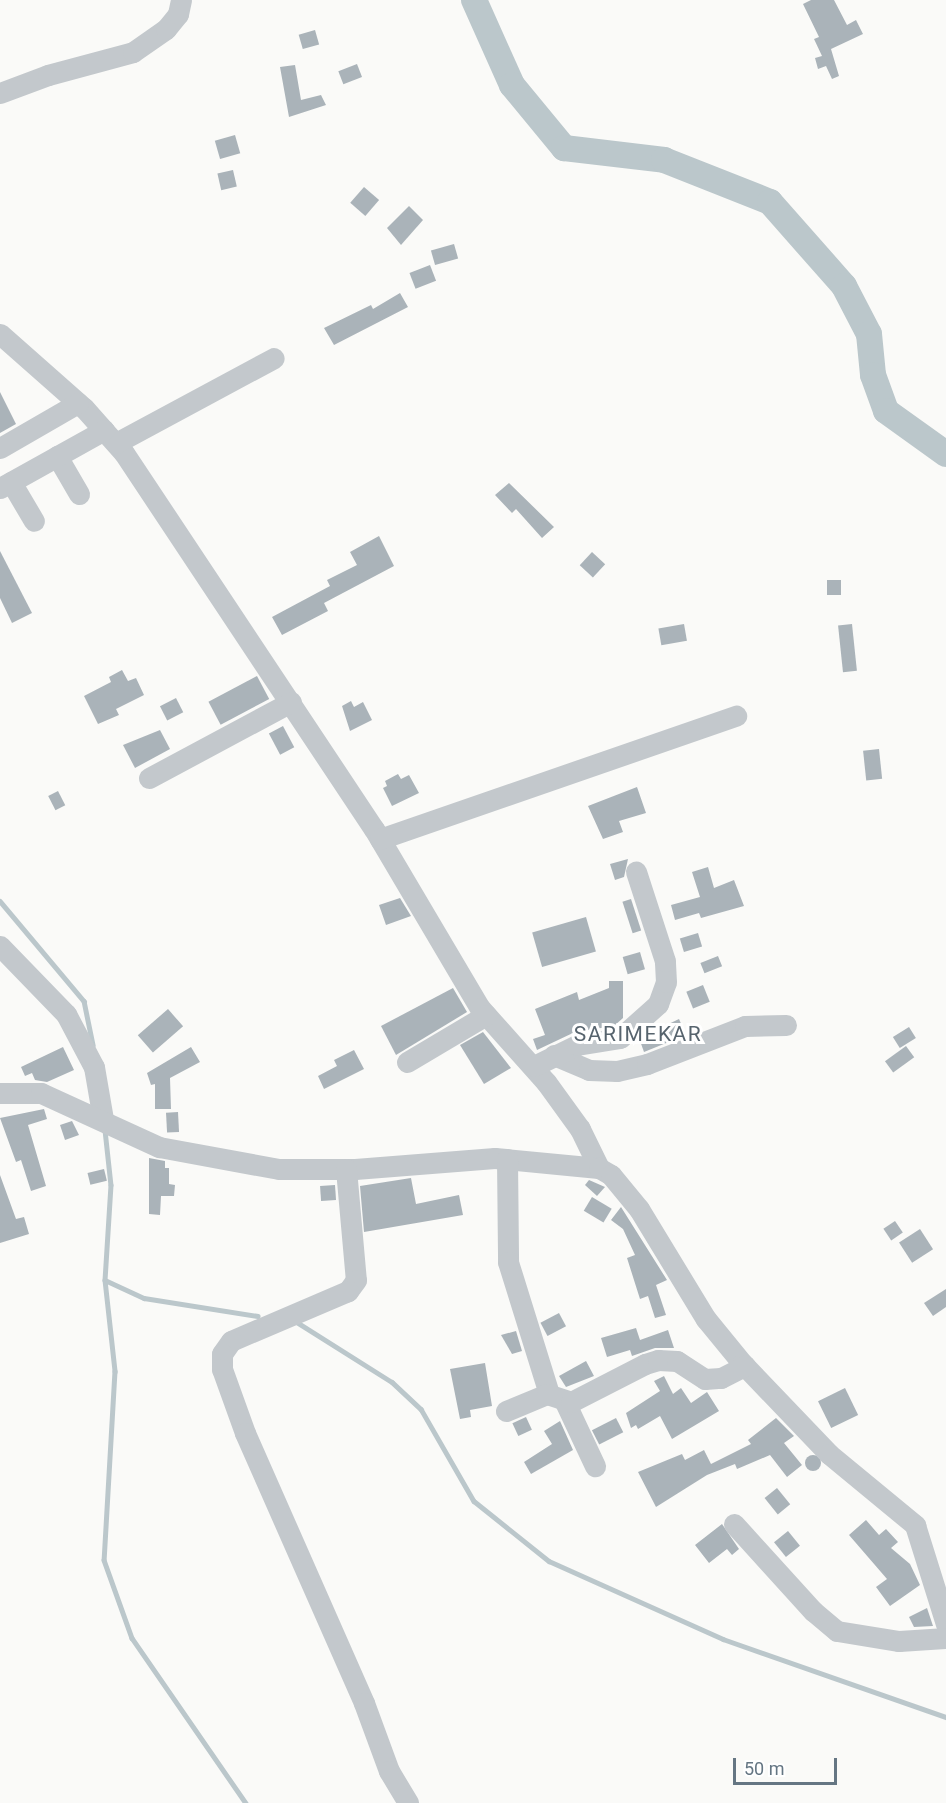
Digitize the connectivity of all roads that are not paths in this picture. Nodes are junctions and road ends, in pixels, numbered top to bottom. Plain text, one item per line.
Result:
1 (181, 0) edge
2 (0, 93) edge
3 (1, 339) edge
4 (274, 358) dead end
5 (78, 403) junction
6 (110, 437) junction
7 (0, 448) edge
8 (57, 456) junction
9 (6, 485) edge
10 (79, 494) dead end
11 (34, 521) dead end
12 (291, 702) junction
13 (736, 716) dead end
14 (149, 778) dead end
15 (380, 839) junction
16 (636, 872) dead end
17 (0, 946) edge
18 (486, 1015) junction
19 (786, 1025) dead end
20 (554, 1055) junction
21 (407, 1062) dead end
22 (534, 1066) junction
23 (1, 1090) edge
24 (103, 1119) junction
25 (507, 1159) junction
26 (599, 1168) junction
27 (346, 1169) junction
28 (745, 1366) junction
29 (557, 1398) junction
30 (506, 1411) dead end
31 (595, 1466) dead end
32 (734, 1524) dead end
33 (946, 1624) edge
34 (946, 1638) edge
35 (408, 1803) edge

1 - 2 street
3 - 5 street
4 - 6 street
5 - 6 street
5 - 7 street
6 - 8 street
6 - 12 street
8 - 9 street
8 - 10 street
9 - 11 street
12 - 14 street
12 - 15 street
13 - 15 street
15 - 18 street
16 - 20 street
17 - 24 street
18 - 21 street
18 - 22 street
19 - 20 street
20 - 22 street
22 - 26 street
23 - 24 street
24 - 27 street
25 - 26 street
25 - 27 street
25 - 29 street
26 - 28 street
27 - 35 street
28 - 29 street
28 - 33 street
29 - 30 street
29 - 31 street
32 - 34 street

